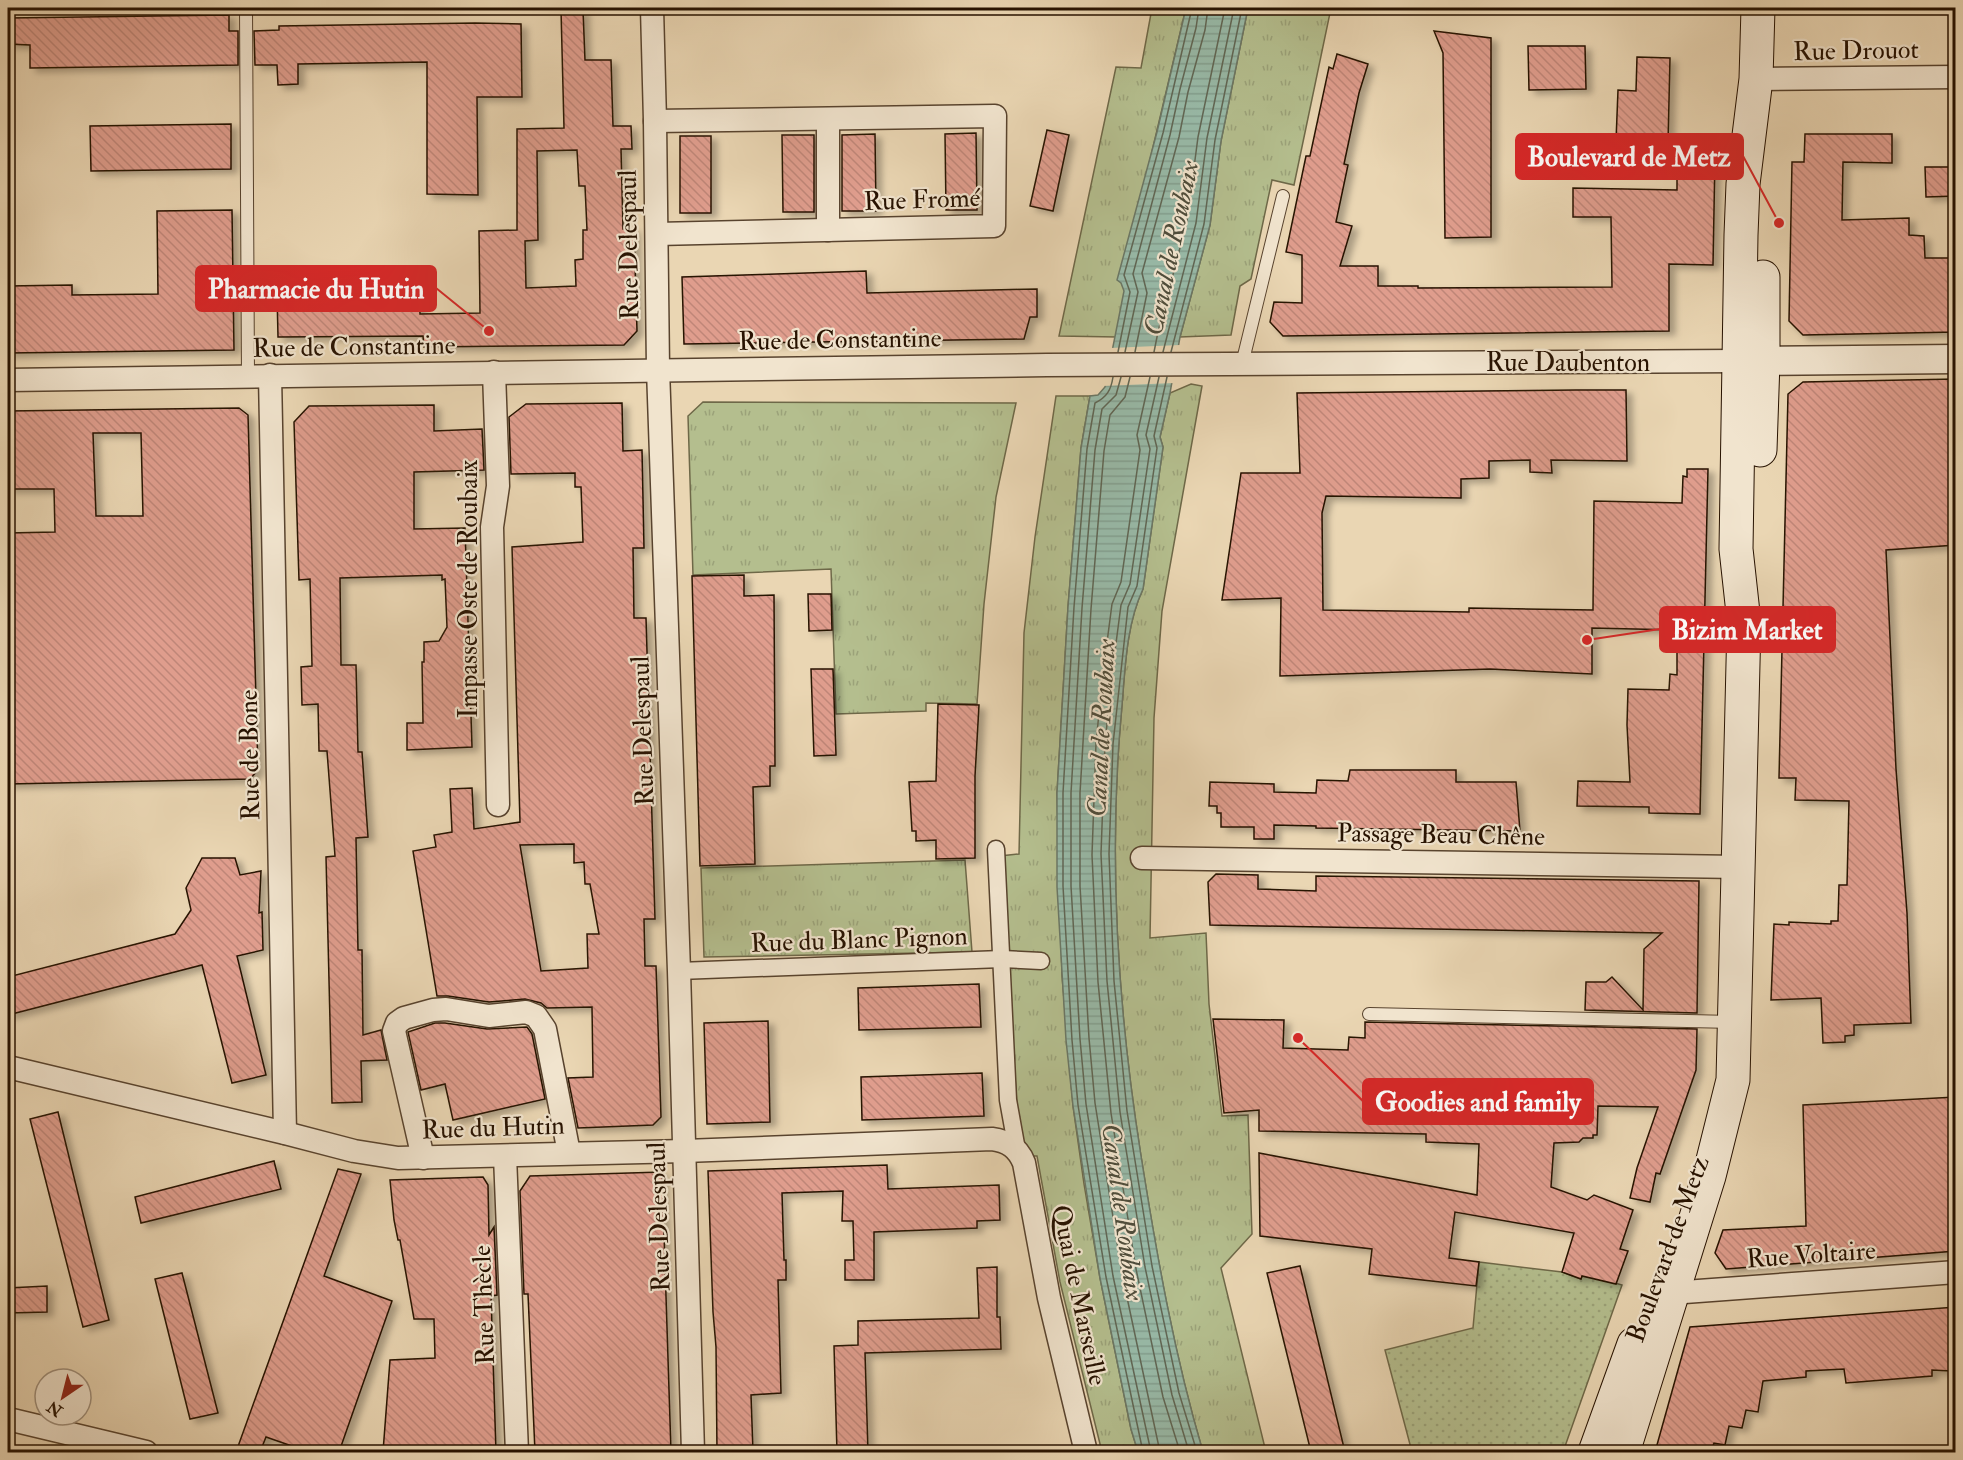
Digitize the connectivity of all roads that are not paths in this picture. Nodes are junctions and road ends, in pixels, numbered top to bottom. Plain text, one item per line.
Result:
1 (246, 8) edge
2 (652, 8) edge
3 (1758, 8) edge
4 (1956, 77) edge
5 (1756, 79) junction
6 (828, 118) junction
7 (656, 121) junction
8 (1283, 196) dead end
9 (828, 230) junction
10 (657, 234) junction
11 (1956, 358) edge
12 (1751, 361) junction
13 (1242, 364) junction
14 (1181, 365) joint
15 (658, 369) junction
16 (494, 372) junction
17 (259, 376) junction
18 (8, 380) edge
19 (498, 805) dead end
20 (996, 849) dead end
21 (1142, 858) dead end
22 (1739, 867) junction
23 (1002, 959) junction
24 (1041, 961) dead end
25 (679, 971) junction
26 (1369, 1014) dead end
27 (1735, 1033) junction
28 (8, 1067) edge
29 (285, 1132) junction
30 (1017, 1150) junction
31 (685, 1151) junction
32 (569, 1153) junction
33 (506, 1156) junction
34 (423, 1158) junction
35 (1956, 1272) edge
36 (1671, 1293) junction
37 (8, 1419) edge
38 (146, 1452) edge
39 (517, 1452) edge
40 (693, 1452) edge
41 (1086, 1452) edge
42 (1595, 1452) edge
43 (1623, 1452) edge

1 - 17 lane
2 - 7 street, Rue Delespaul
3 - 5 main road, Boulevard de Metz
4 - 5 street, Rue Drouot
5 - 12 main road, Boulevard de Metz
6 - 7 street, Rue Fromé
6 - 9 street, Rue Fromé
6 - 9 street, Rue Fromé
7 - 10 street, Rue Delespaul
8 - 13 lane
9 - 10 street, Rue Fromé
10 - 15 street, Rue Delespaul
11 - 12 street, Rue Daubenton
12 - 13 street, Rue Daubenton
12 - 22 main road, Boulevard de Metz
13 - 14 street, Rue Daubenton
14 - 15 street, Rue de Constantine
15 - 16 street, Rue de Constantine
15 - 25 street, Rue Delespaul
16 - 17 street, Rue de Constantine
16 - 19 street, Impasse Oste de Roubaix
17 - 18 street, Rue de Constantine
17 - 29 street, Rue de Bone
20 - 23 street, Quai de Marseille
21 - 22 street, Passage Beau Chêne
22 - 27 main road, Boulevard de Metz
23 - 24 street, Rue du Blanc Pignon
23 - 25 street, Rue du Blanc Pignon
23 - 30 street, Quai de Marseille
25 - 31 street, Rue Delespaul
26 - 27 lane
27 - 36 main road, Boulevard de Metz
27 - 42 main road, Boulevard de Metz
28 - 29 street, Rue du Hutin
29 - 34 street, Rue du Hutin
30 - 31 street, Rue du Hutin
30 - 41 street, Quai de Marseille
31 - 32 street, Rue du Hutin
31 - 40 street, Rue Delespaul
32 - 33 street, Rue du Hutin
32 - 34 street
33 - 34 street, Rue du Hutin
33 - 39 street, Rue Thècle
35 - 36 street, Rue Voltaire
36 - 43 main road, Boulevard de Metz
37 - 38 street

